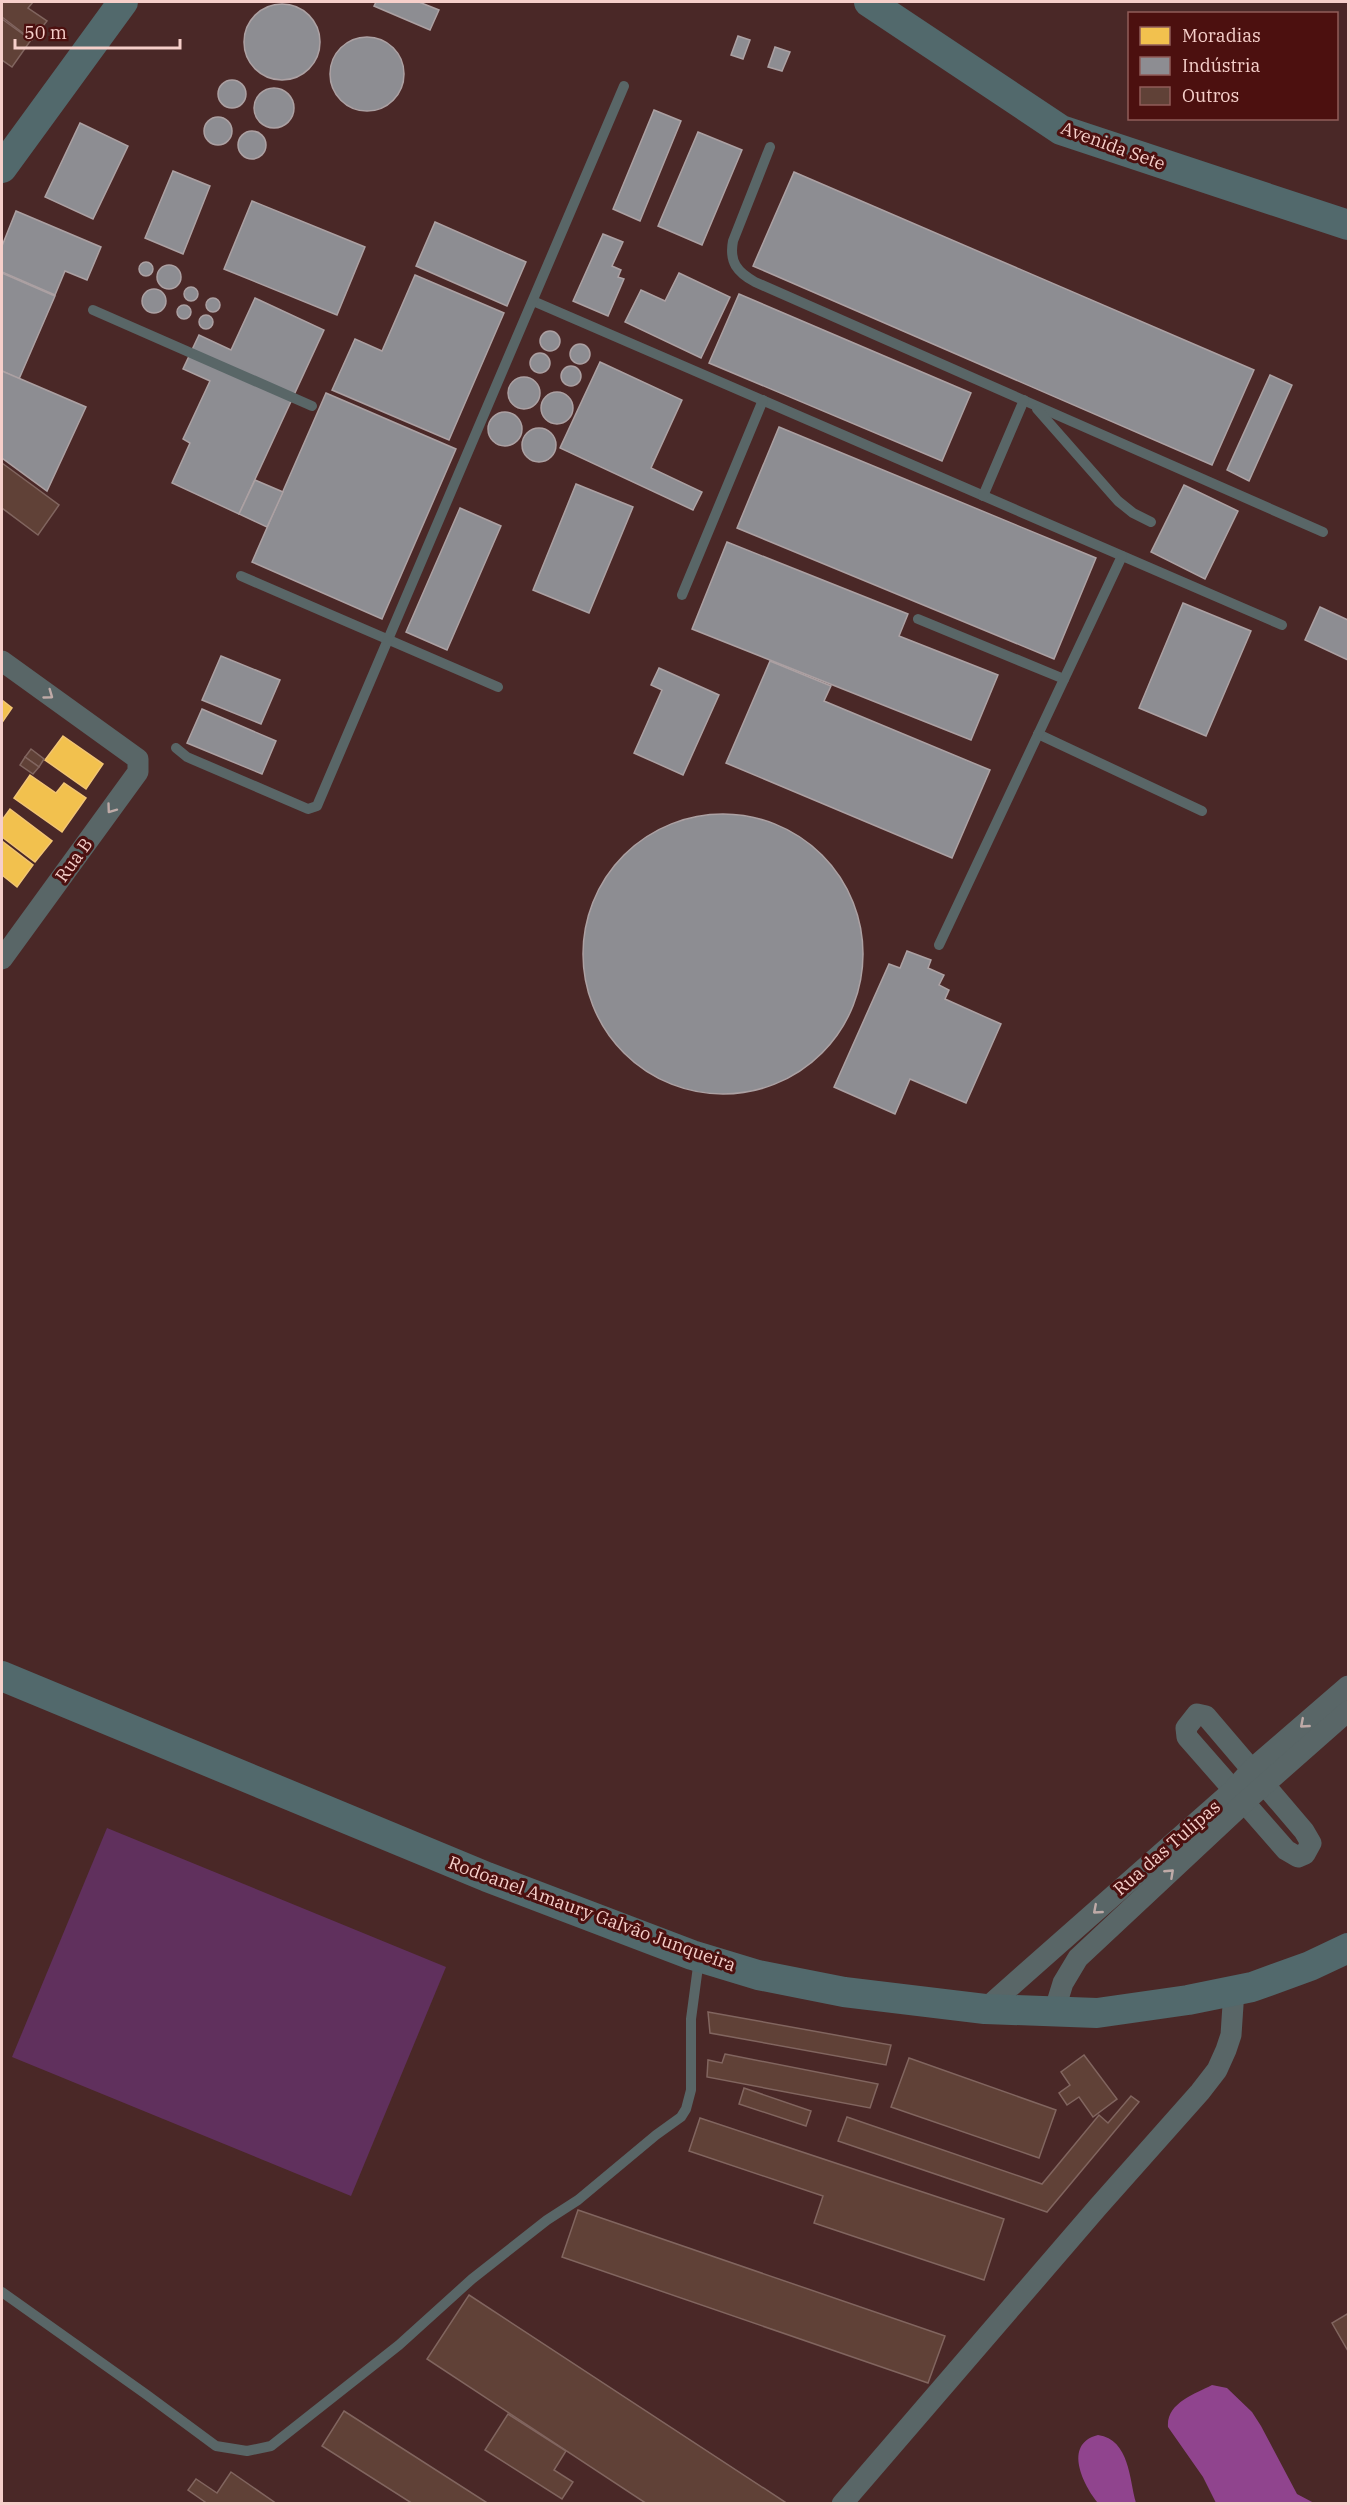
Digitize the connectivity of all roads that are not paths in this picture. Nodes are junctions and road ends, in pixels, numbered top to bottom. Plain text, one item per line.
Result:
1 (123, 2) edge
2 (870, 2) edge
3 (624, 86) dead end
4 (770, 147) dead end
5 (2, 168) edge
6 (1348, 225) edge
7 (533, 301) junction
8 (93, 310) dead end
9 (763, 400) junction
10 (1029, 402) junction
11 (312, 406) dead end
12 (983, 496) junction
13 (1151, 522) dead end
14 (1323, 532) dead end
15 (1122, 556) junction
16 (241, 576) dead end
17 (682, 595) dead end
18 (918, 619) dead end
19 (1281, 625) dead end
20 (388, 638) junction
21 (2, 661) edge
22 (1064, 679) junction
23 (498, 687) dead end
24 (1038, 734) junction
25 (176, 748) dead end
26 (1202, 811) dead end
27 (939, 945) dead end
28 (2, 959) edge
29 (2, 1676) edge
30 (1348, 1686) edge
31 (1348, 1711) edge
32 (1259, 1776) junction
33 (1239, 1796) junction
34 (1348, 1948) edge
35 (699, 1958) junction
36 (1234, 1990) junction
37 (985, 2009) junction
38 (1054, 2012) junction
39 (2, 2292) edge
40 (842, 2504) edge

1 - 5 main road
2 - 6 main road, Avenida Sete
3 - 7 lane
4 - 10 lane
7 - 9 lane
7 - 20 lane
8 - 11 lane
9 - 12 lane
9 - 17 lane
10 - 12 lane
10 - 13 lane
10 - 14 lane
12 - 15 lane
15 - 19 lane
15 - 22 lane
16 - 20 lane
18 - 22 lane
20 - 23 lane
20 - 25 lane
21 -> 28 street, Rua B
22 - 24 lane
24 - 26 lane
24 - 27 lane
29 - 35 main road, Rodoanel Amaury Galvão Junqueira
30 -> 32 street, Rua das Tulipas
31 - 32 street, Rua das Tulipas
32 - 33 street, Rua das Tulipas
32 - 33 street
32 - 33 street
33 -> 37 street, Rua das Tulipas
38 -> 33 street, Rua das Tulipas
34 - 36 main road, Rodoanel Amaury Galvão Junqueira
35 - 37 main road, Rodoanel Amaury Galvão Junqueira
35 - 39 lane
36 - 38 main road, Rodoanel Amaury Galvão Junqueira
36 - 40 street
37 - 38 main road, Rodoanel Amaury Galvão Junqueira

